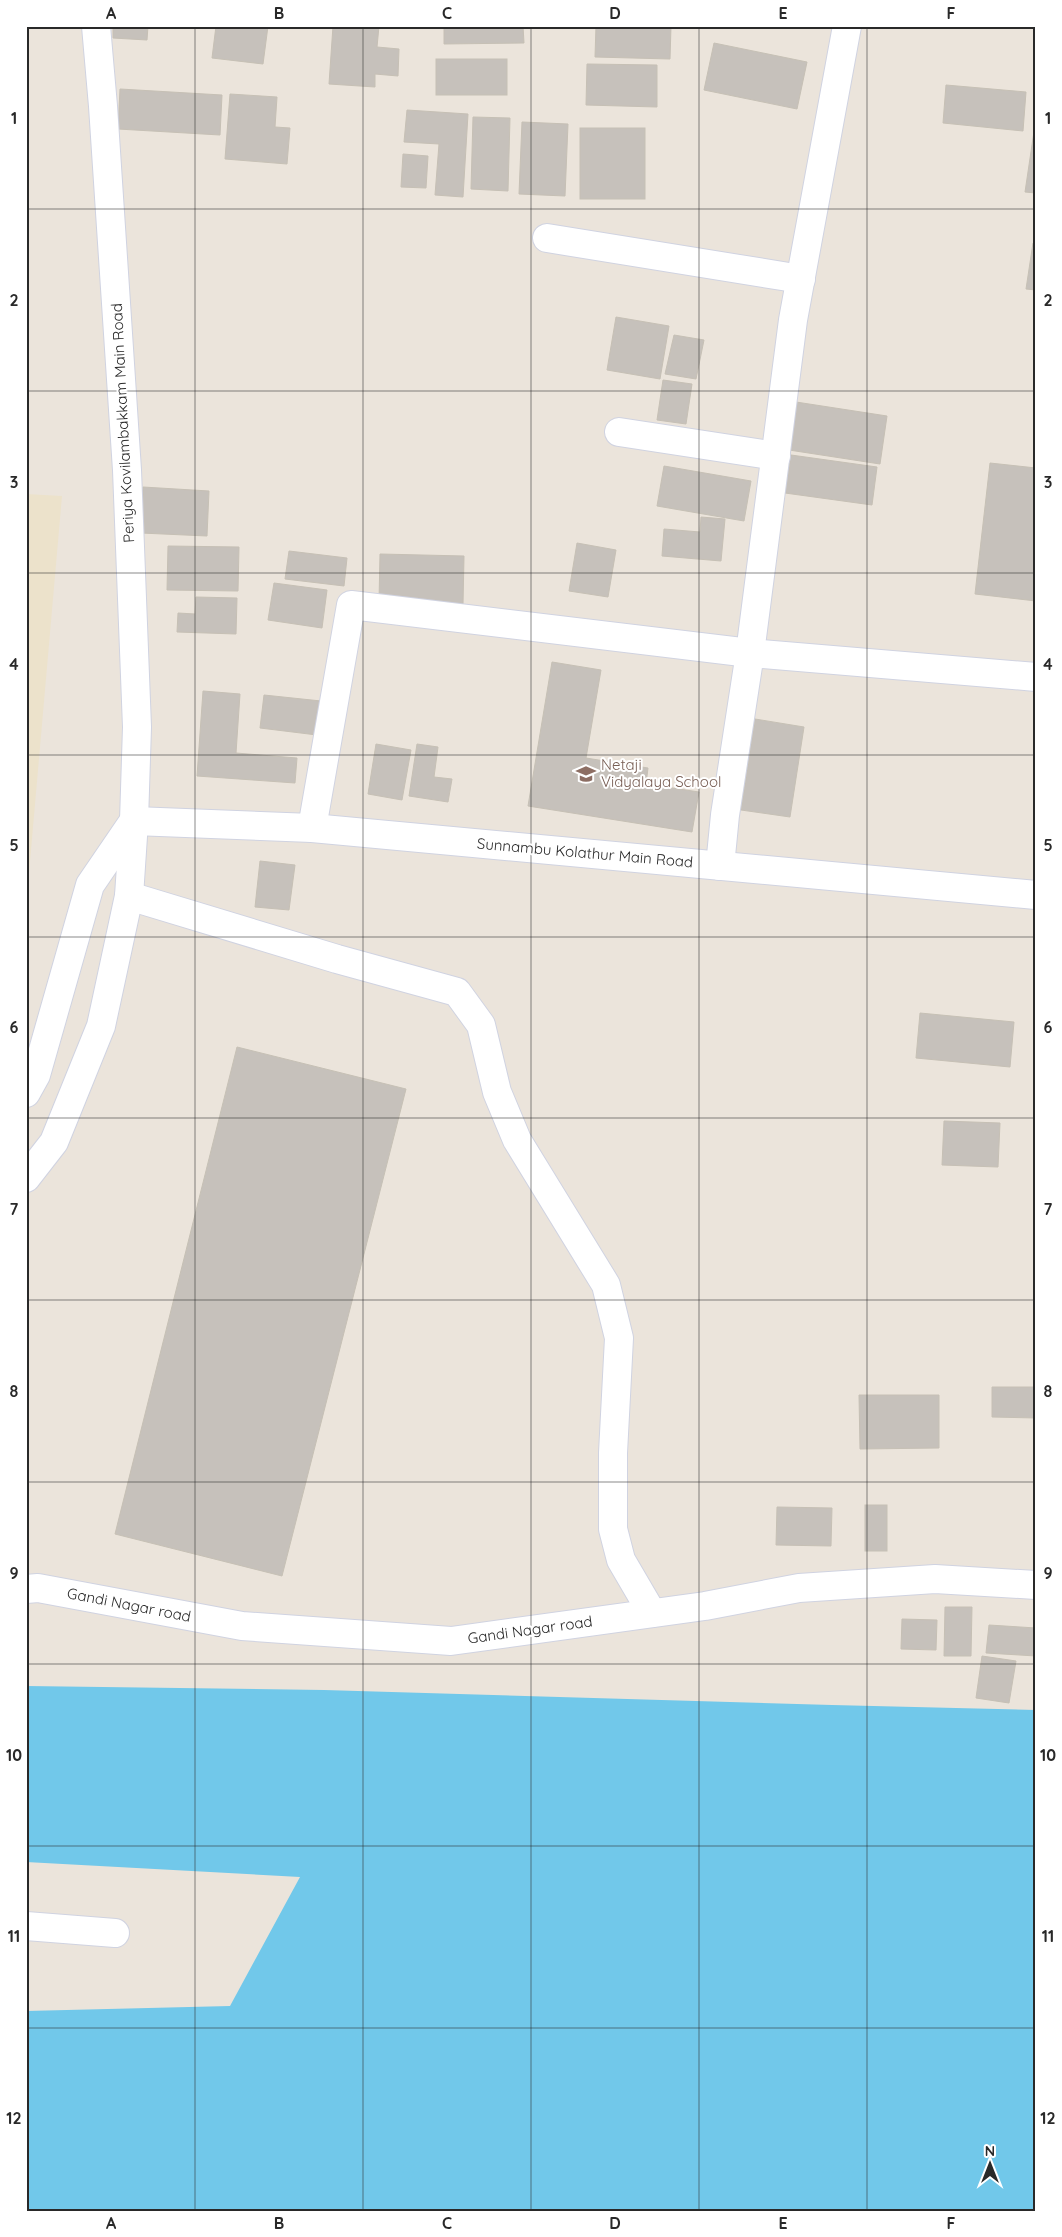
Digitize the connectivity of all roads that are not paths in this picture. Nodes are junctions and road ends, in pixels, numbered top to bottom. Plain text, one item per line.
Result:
1 (96, 26) edge
2 (847, 26) edge
3 (547, 238) dead end
4 (801, 279) junction
5 (619, 432) dead end
6 (776, 456) junction
7 (750, 653) junction
8 (1036, 677) edge
9 (134, 821) junction
10 (312, 828) junction
11 (720, 866) junction
12 (1036, 895) edge
13 (128, 896) junction
14 (26, 1093) edge
15 (26, 1178) edge
16 (1036, 1585) edge
17 (26, 1589) edge
18 (652, 1613) junction
19 (26, 1926) edge
20 (115, 1934) dead end

1 - 9 street, Periya Kovilambakkam Main Road
2 - 4 street
3 - 4 street
4 - 6 street
5 - 6 street
6 - 7 street
7 - 8 street
7 - 10 street
7 - 11 street
9 - 10 street, Sunnambu Kolathur Main Road
9 - 13 street
9 - 14 street
10 - 11 street, Sunnambu Kolathur Main Road
11 - 12 street, Sunnambu Kolathur Main Road
13 - 15 street
13 - 18 street
16 - 18 street, Gandi Nagar road
17 - 18 street, Gandi Nagar road
19 - 20 street

